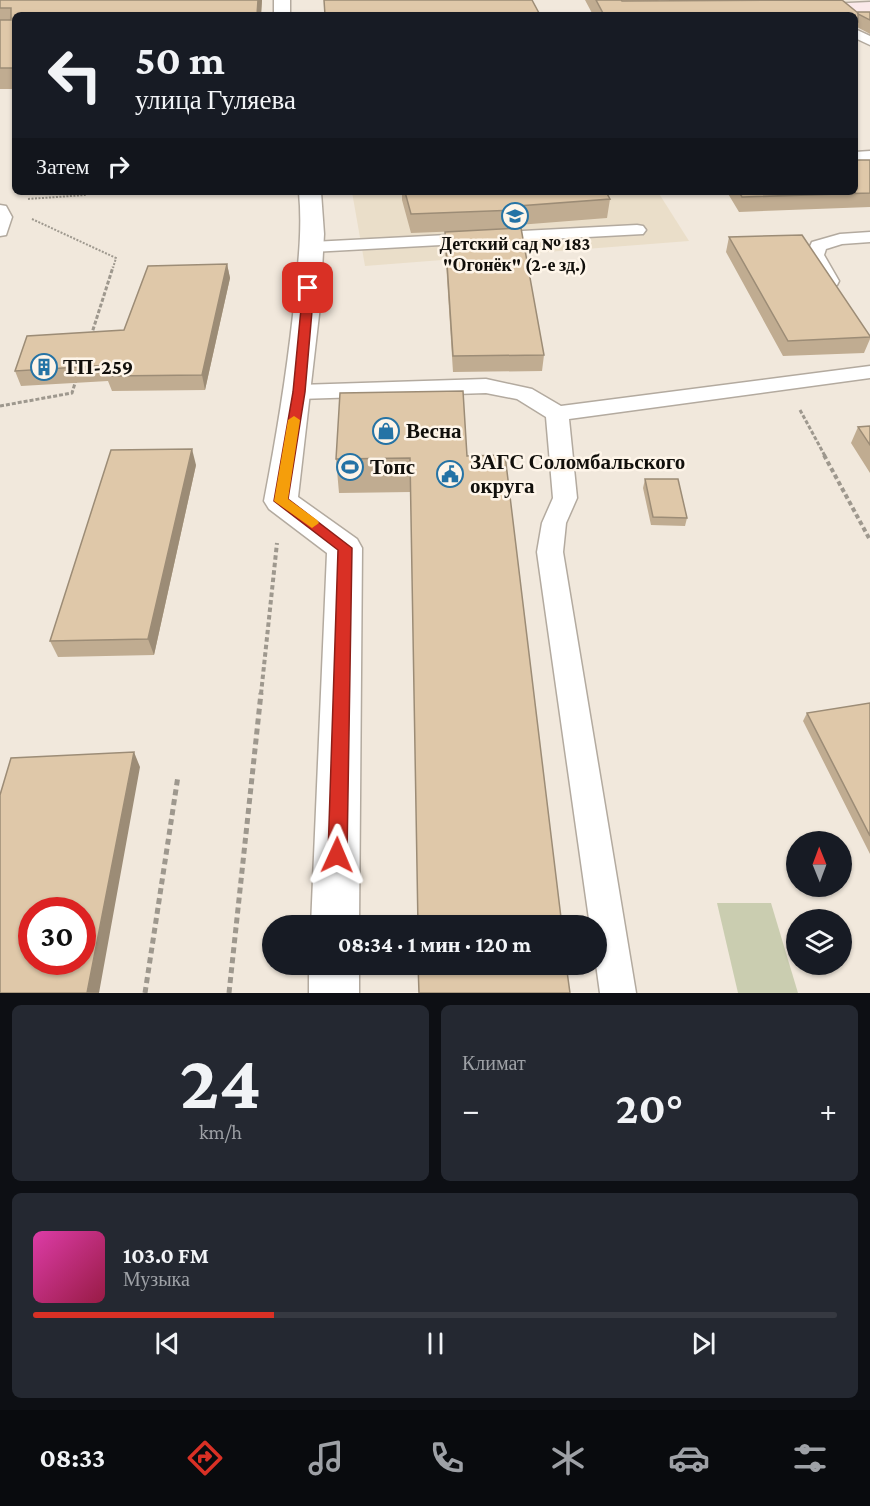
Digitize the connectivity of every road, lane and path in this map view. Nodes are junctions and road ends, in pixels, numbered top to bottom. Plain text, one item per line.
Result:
1 (870, 8) edge
2 (788, 10) edge
3 (831, 12) edge
4 (85, 195) edge
5 (310, 195) edge
6 (21, 200) dead end
7 (0, 210) edge
8 (32, 219) dead end
9 (637, 230) dead end
10 (0, 231) edge
11 (870, 237) edge
12 (312, 247) junction
13 (843, 300) edge
14 (90, 337) edge
15 (79, 371) edge
16 (870, 372) edge
17 (785, 383) junction
18 (299, 392) junction
19 (0, 406) edge
20 (557, 414) junction
21 (281, 501) junction
22 (870, 540) edge
23 (178, 776) dead end
24 (335, 915) edge
25 (334, 975) edge
26 (146, 993) edge
27 (229, 993) edge
28 (334, 993) edge
29 (618, 993) edge

1 - 3 main road
2 - 3 main road
4 - 6 path
5 - 12 street
7 - 10 lane
8 - 14 path
9 - 12 lane
11 - 13 lane
12 - 18 street
15 - 19 path
16 - 17 lane
17 - 20 lane
17 - 22 path
18 - 20 lane
18 - 21 street
20 - 29 lane
21 - 24 street
21 - 27 path
23 - 26 path
25 - 28 street

